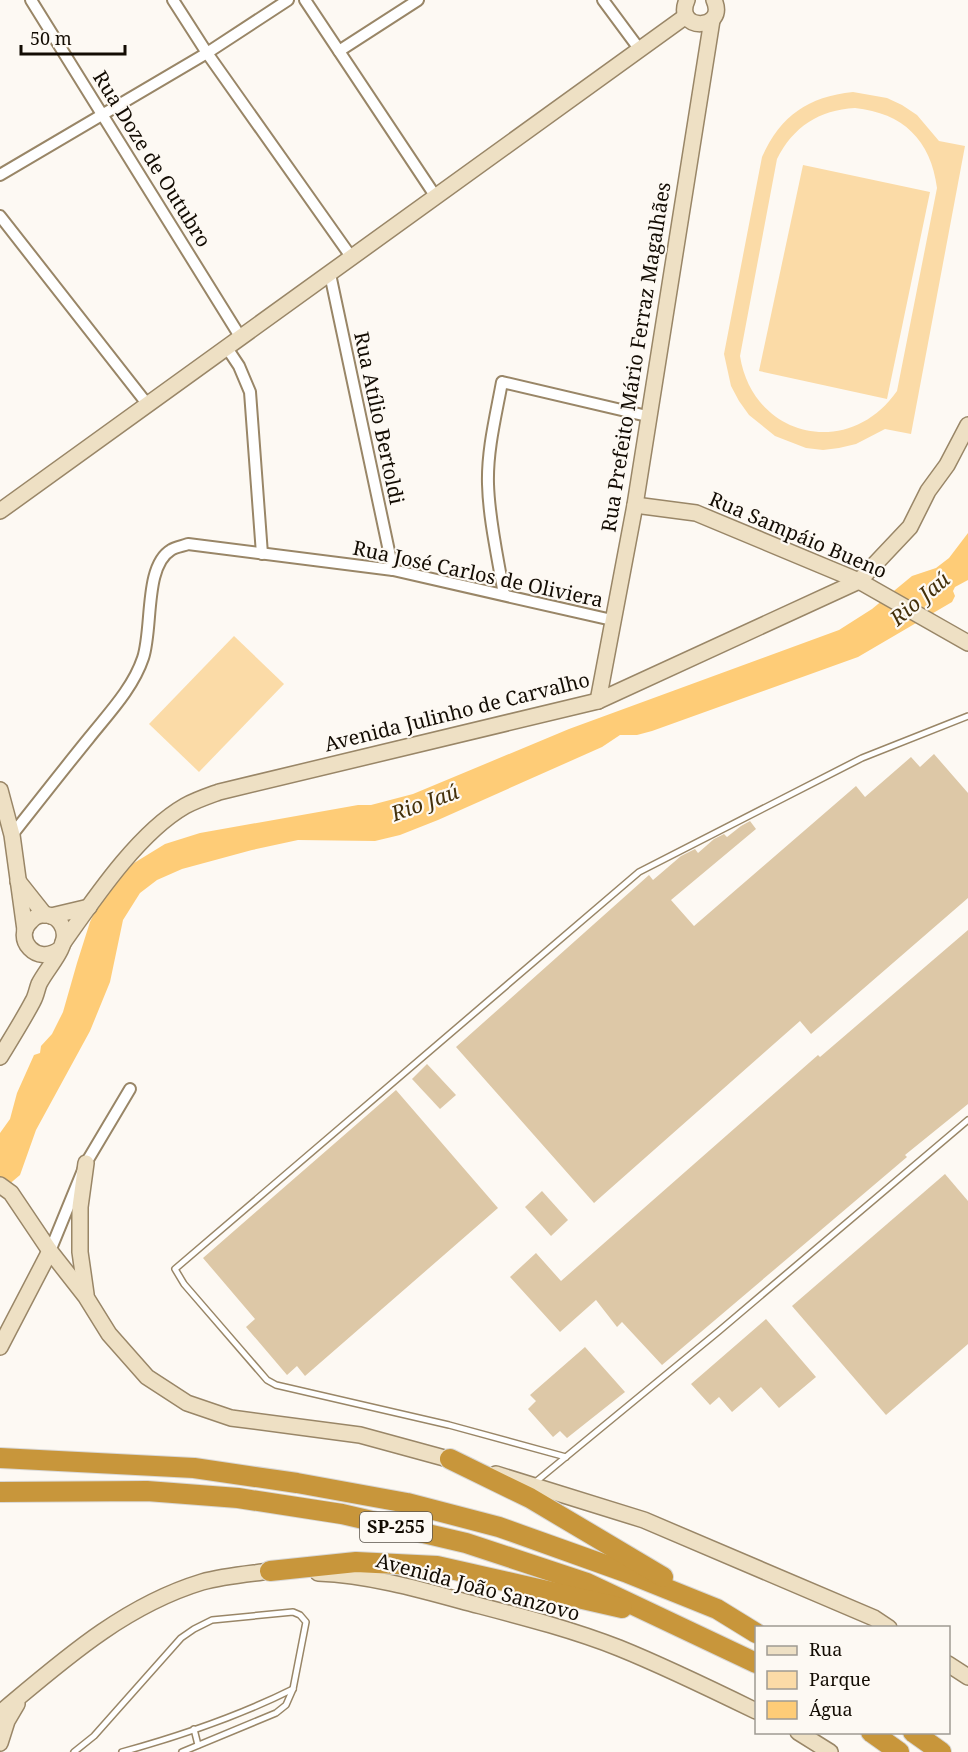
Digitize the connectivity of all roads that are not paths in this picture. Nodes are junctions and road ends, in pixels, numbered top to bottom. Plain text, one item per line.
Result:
1 (31, 0) edge
2 (174, 0) edge
3 (288, 0) edge
4 (305, 0) edge
5 (418, 0) edge
6 (603, 0) edge
7 (687, 0) edge
8 (714, 0) edge
9 (686, 16) junction
10 (712, 20) junction
11 (640, 50) junction
12 (339, 51) junction
13 (207, 53) junction
14 (104, 114) junction
15 (0, 175) edge
16 (436, 197) junction
17 (0, 216) edge
18 (352, 258) junction
19 (330, 274) junction
20 (241, 338) junction
21 (227, 348) junction
22 (148, 405) junction
23 (647, 416) junction
24 (968, 425) edge
25 (634, 505) junction
26 (0, 511) edge
27 (262, 554) junction
28 (393, 570) junction
29 (859, 581) junction
30 (504, 595) junction
31 (612, 620) junction
32 (967, 643) edge
33 (598, 700) junction
34 (968, 716) edge
35 (0, 790) edge
36 (12, 835) junction
37 (18, 881) junction
38 (89, 907) junction
39 (48, 915) junction
40 (25, 930) junction
41 (62, 946) junction
42 (29, 948) junction
43 (36, 992) junction
44 (0, 1057) edge
45 (130, 1089) dead end
46 (968, 1120) edge
47 (86, 1163) junction
48 (0, 1185) edge
49 (50, 1251) junction
50 (86, 1296) junction
51 (0, 1347) edge
52 (566, 1457) junction
53 (7, 1458) edge
54 (450, 1460) junction
55 (532, 1485) junction
56 (6, 1493) edge
57 (270, 1571) junction
58 (717, 1609) junction
59 (664, 1618) junction
60 (886, 1626) edge
61 (755, 1632) edge
62 (755, 1663) edge
63 (950, 1665) edge
64 (968, 1677) edge
65 (293, 1689) junction
66 (23, 1694) junction
67 (755, 1712) edge
68 (0, 1713) edge
69 (194, 1729) junction
70 (801, 1734) edge
71 (874, 1734) edge
72 (916, 1734) edge
73 (0, 1743) edge
74 (198, 1745) junction
75 (74, 1752) edge
76 (122, 1752) edge
77 (182, 1752) edge
78 (830, 1752) edge
79 (899, 1752) edge
80 (941, 1752) edge

1 - 14 street, Rua Doze de Outubro
2 - 13 street
3 - 13 street
4 - 12 street
5 - 12 street
6 - 11 street
7 - 9 street
8 - 10 street, Rua Prefeito Mário Ferraz Magalhães
9 - 10 street
9 - 11 street
10 - 23 street, Rua Prefeito Mário Ferraz Magalhães
11 - 16 street
12 - 16 street
13 - 14 street
13 - 18 street
14 - 15 street
14 - 20 street, Rua Doze de Outubro
16 - 18 street
17 - 22 street
18 - 19 street
19 - 20 street
19 - 28 street, Rua Atílio Bertoldi
20 - 21 street
21 - 22 street
21 - 27 street
22 - 26 street
23 - 25 street, Rua Prefeito Mário Ferraz Magalhães
23 - 30 street
24 - 29 street
25 - 29 street, Rua Sampáio Bueno
25 - 31 street, Rua Prefeito Mário Ferraz Magalhães
27 - 28 street, Rua José Carlos de Oliviera
27 - 36 street, Rua José Carlos de Oliviera
28 - 30 street, Rua José Carlos de Oliviera
29 - 32 street, Rua Sampáio Bueno
29 - 33 street, Avenida Julinho de Carvalho
30 - 31 street, Rua José Carlos de Oliviera
31 - 33 street, Rua Prefeito Mário Ferraz Magalhães
33 - 38 street, Avenida Julinho de Carvalho
34 - 52 lane
35 - 36 street
36 - 37 street
37 - 39 street
37 - 40 street
38 - 39 street
38 - 41 street, Avenida Julinho de Carvalho
39 - 40 street
39 - 41 street
40 - 42 street
41 - 42 street
41 - 43 street, Avenida Julinho de Carvalho
42 - 43 street
43 - 44 street, Avenida Julinho de Carvalho
45 - 47 street
46 - 52 lane
47 - 49 street
47 - 50 street
48 - 49 street
49 - 50 street
49 - 51 street
50 - 54 street
52 - 55 lane
53 - 58 highway, SP-255
54 - 55 street
54 - 58 highway
55 - 60 street
56 - 59 highway, SP-255
57 - 59 highway
57 - 66 street, Avenida João Sanzovo
57 - 67 street, Avenida João Sanzovo
58 - 61 highway, SP-255
59 - 62 highway, SP-255
63 - 64 street
65 - 69 lane
65 - 74 lane
65 - 75 lane
66 - 68 street, Avenida João Sanzovo
66 - 73 street
69 - 74 lane
69 - 76 lane
70 - 78 street
71 - 79 highway
72 - 80 highway
74 - 77 lane

